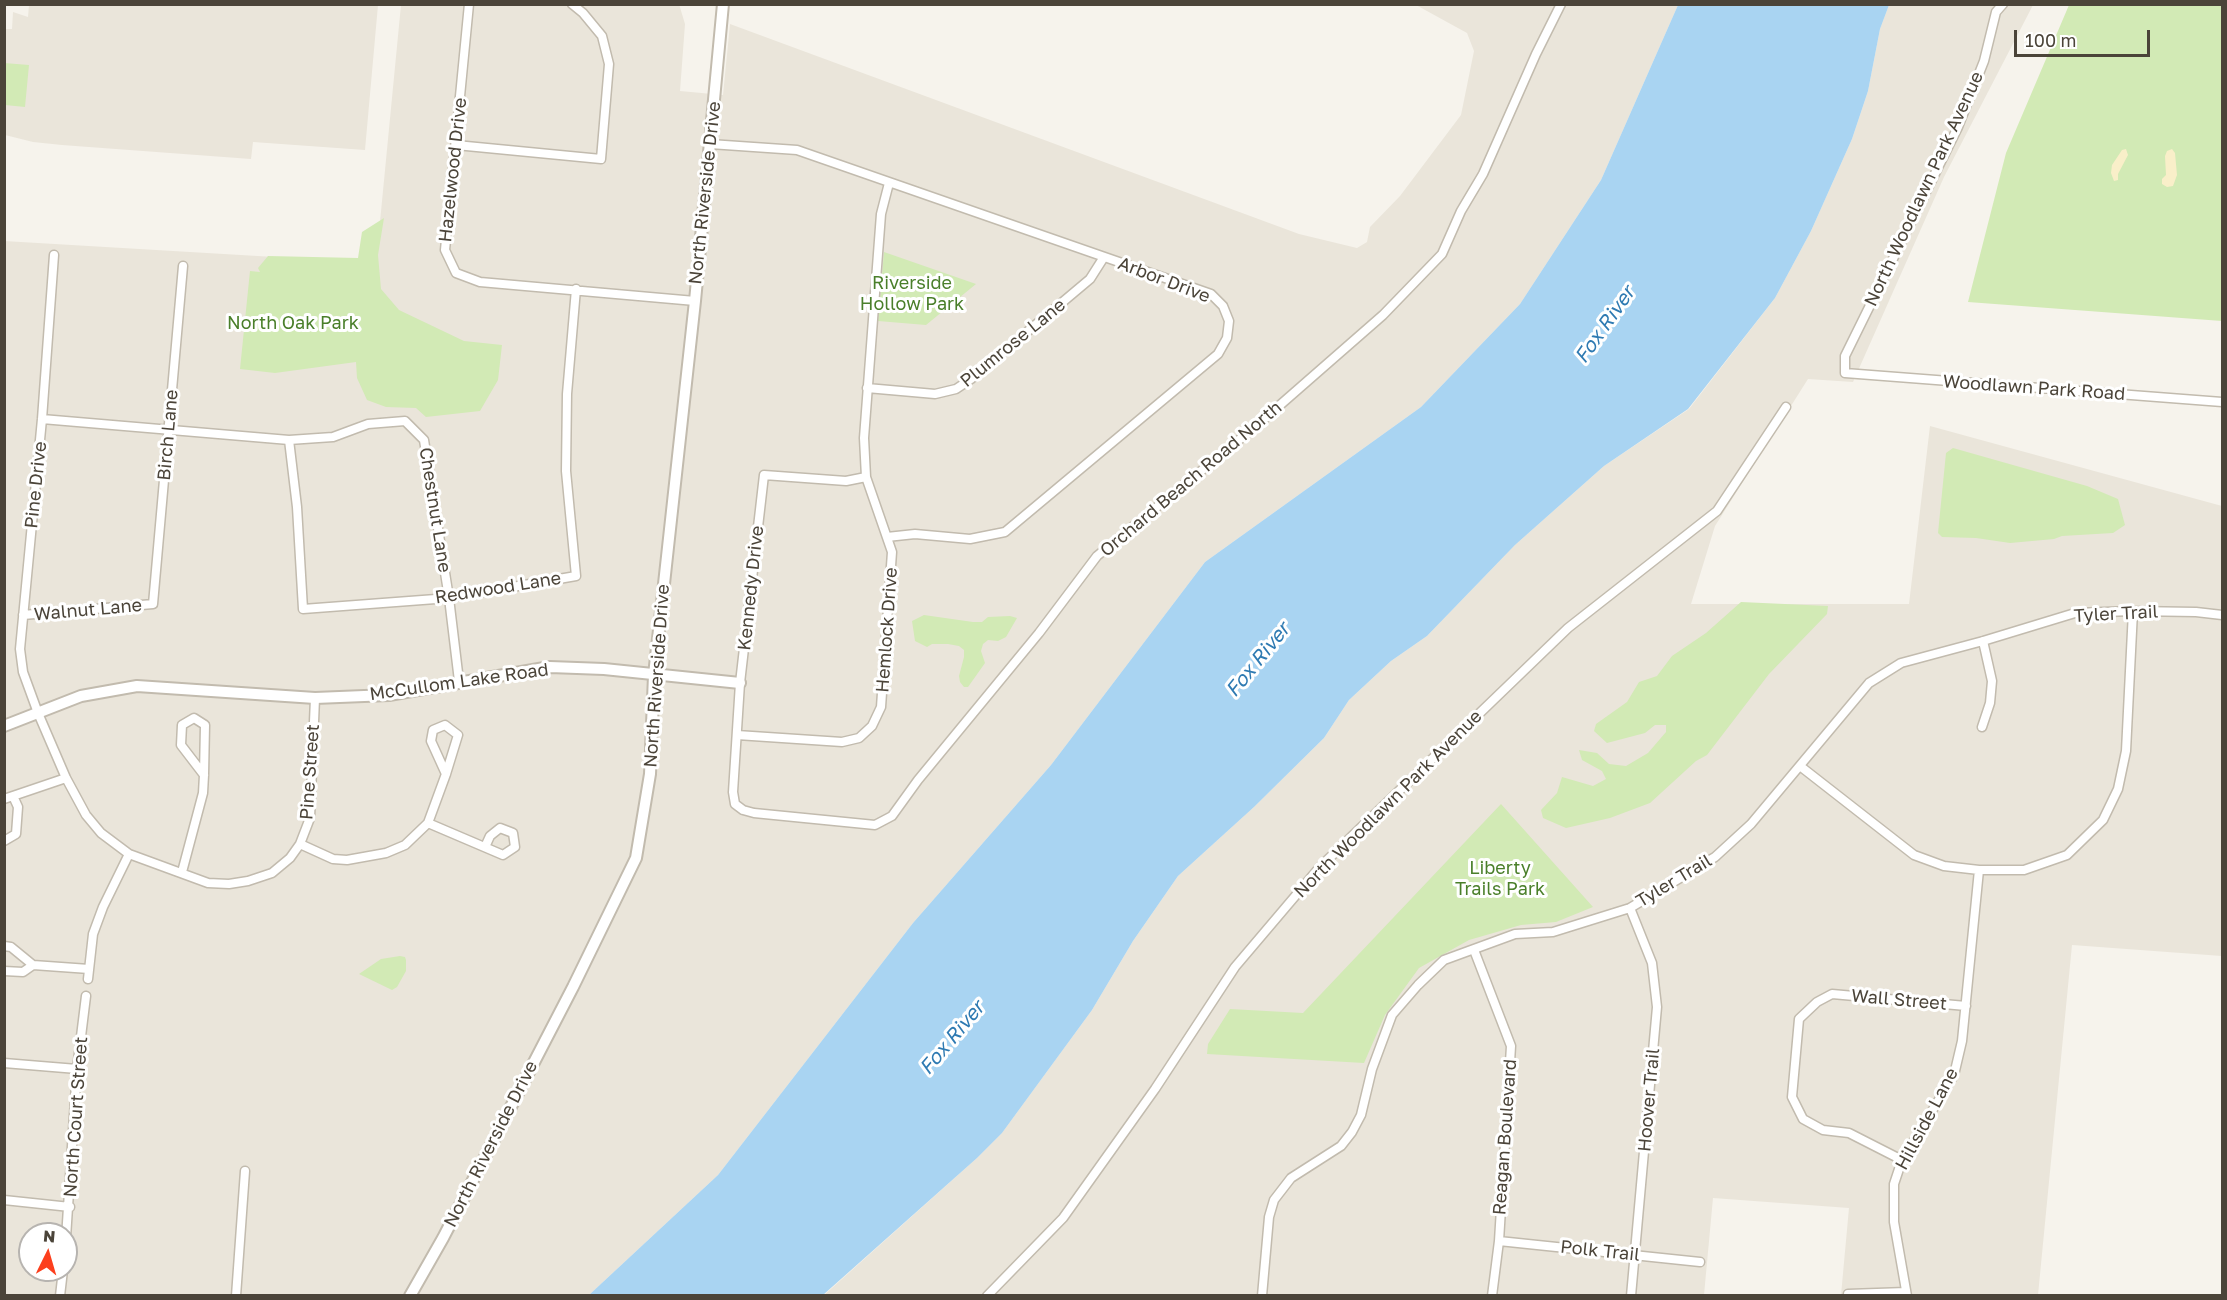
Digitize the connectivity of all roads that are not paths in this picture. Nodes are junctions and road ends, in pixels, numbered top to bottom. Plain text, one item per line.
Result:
1 (469, 4) edge
2 (572, 4) edge
3 (723, 4) edge
4 (1561, 4) edge
5 (2002, 4) edge
6 (711, 144) junction
7 (456, 145) junction
8 (889, 183) junction
9 (54, 255) dead end
10 (1104, 257) junction
11 (183, 266) dead end
12 (576, 289) junction
13 (695, 301) junction
14 (1845, 373) joint
15 (867, 388) junction
16 (2223, 402) edge
17 (1786, 407) dead end
18 (42, 419) junction
19 (169, 430) junction
20 (289, 440) junction
21 (866, 477) junction
22 (887, 537) junction
23 (449, 598) junction
24 (153, 604) joint
25 (2133, 611) junction
26 (23, 615) junction
27 (2223, 615) edge
28 (1983, 641) junction
29 (654, 675) junction
30 (459, 681) junction
31 (740, 683) junction
32 (315, 698) junction
33 (38, 713) junction
34 (4, 726) edge
35 (1982, 727) dead end
36 (737, 735) junction
37 (1800, 766) junction
38 (446, 774) junction
39 (204, 775) junction
40 (66, 778) junction
41 (9, 797) edge
42 (735, 804) joint
43 (428, 823) junction
44 (4, 841) edge
45 (300, 844) junction
46 (485, 847) dead end
47 (129, 854) junction
48 (1979, 870) junction
49 (182, 872) junction
50 (1630, 908) junction
51 (4, 946) edge
52 (1474, 950) junction
53 (33, 965) junction
54 (89, 969) junction
55 (4, 970) edge
56 (88, 979) dead end
57 (86, 996) dead end
58 (1966, 1006) junction
59 (4, 1063) edge
60 (77, 1069) junction
61 (1902, 1160) junction
62 (245, 1171) dead end
63 (4, 1200) edge
64 (69, 1207) junction
65 (68, 1222) edge
66 (1499, 1240) junction
67 (1635, 1255) junction
68 (1701, 1262) dead end
69 (1848, 1293) dead end
70 (1906, 1294) edge
71 (236, 1296) edge
72 (410, 1296) edge
73 (987, 1296) edge
74 (1262, 1296) edge
75 (1492, 1296) edge
76 (1631, 1296) edge

1 - 7 street, Hazelwood Drive
2 - 7 street
3 - 6 street, North Riverside Drive
4 - 42 street, Orchard Beach Road North
5 - 14 street, North Woodlawn Park Avenue
6 - 8 street, Arbor Drive
6 - 13 street, North Riverside Drive
7 - 12 street, Hazelwood Drive
8 - 10 street, Arbor Drive
8 - 15 street, Hemlock Drive
9 - 18 street, Pine Drive
10 - 15 street, Plumrose Lane
10 - 22 street, Arbor Drive
11 - 19 street, Birch Lane
12 - 13 street, Hazelwood Drive
12 - 23 street, Redwood Lane
13 - 29 street, North Riverside Drive
14 - 16 street, Woodlawn Park Road
15 - 21 street, Hemlock Drive
17 - 73 street, North Woodlawn Park Avenue
18 - 19 street, Chestnut Lane
18 - 26 street, Pine Drive
19 - 20 street, Chestnut Lane
19 - 24 street, Birch Lane
20 - 23 street, Chestnut Lane
20 - 23 street, Redwood Lane
21 - 22 street, Hemlock Drive
21 - 31 street, Kennedy Drive
22 - 36 street, Hemlock Drive
23 - 30 street, Chestnut Lane
24 - 26 street, Walnut Lane
25 - 27 street, Tyler Trail
25 - 28 street, Tyler Trail
25 - 48 street
26 - 33 street, Pine Drive
28 - 35 street
28 - 37 street, Tyler Trail
29 - 30 street, McCullom Lake Road
29 - 31 street, McCullom Lake Road
29 - 72 street, North Riverside Drive
30 - 32 street, McCullom Lake Road
31 - 36 street, Kennedy Drive
32 - 33 street, McCullom Lake Road
32 - 45 street, Pine Street
33 - 34 street, McCullom Lake Road
33 - 40 street, Pine Street
36 - 42 street, Kennedy Drive
37 - 48 street
37 - 50 street, Tyler Trail
38 - 38 street
38 - 43 street
39 - 39 street
39 - 49 street
40 - 41 street
40 - 47 street, Pine Street
41 - 44 street
43 - 45 street
43 - 46 street
45 - 49 street, Pine Street
47 - 49 street, Pine Street
47 - 54 street
48 - 58 street, Hillside Lane
50 - 52 street, Tyler Trail
50 - 67 street, Hoover Trail
51 - 53 street
52 - 66 street, Reagan Boulevard
52 - 74 street, Tyler Trail
53 - 54 street
53 - 55 street
54 - 56 street
57 - 60 street, North Court Street
58 - 61 street, Hillside Lane
58 - 61 street, Wall Street
59 - 60 street
60 - 64 street, North Court Street
61 - 70 street, Hillside Lane
62 - 71 street
63 - 64 street
64 - 65 street, North Court Street
66 - 67 street, Polk Trail
66 - 75 street, Reagan Boulevard
67 - 68 street, Polk Trail
67 - 76 street, Hoover Trail
69 - 70 street

